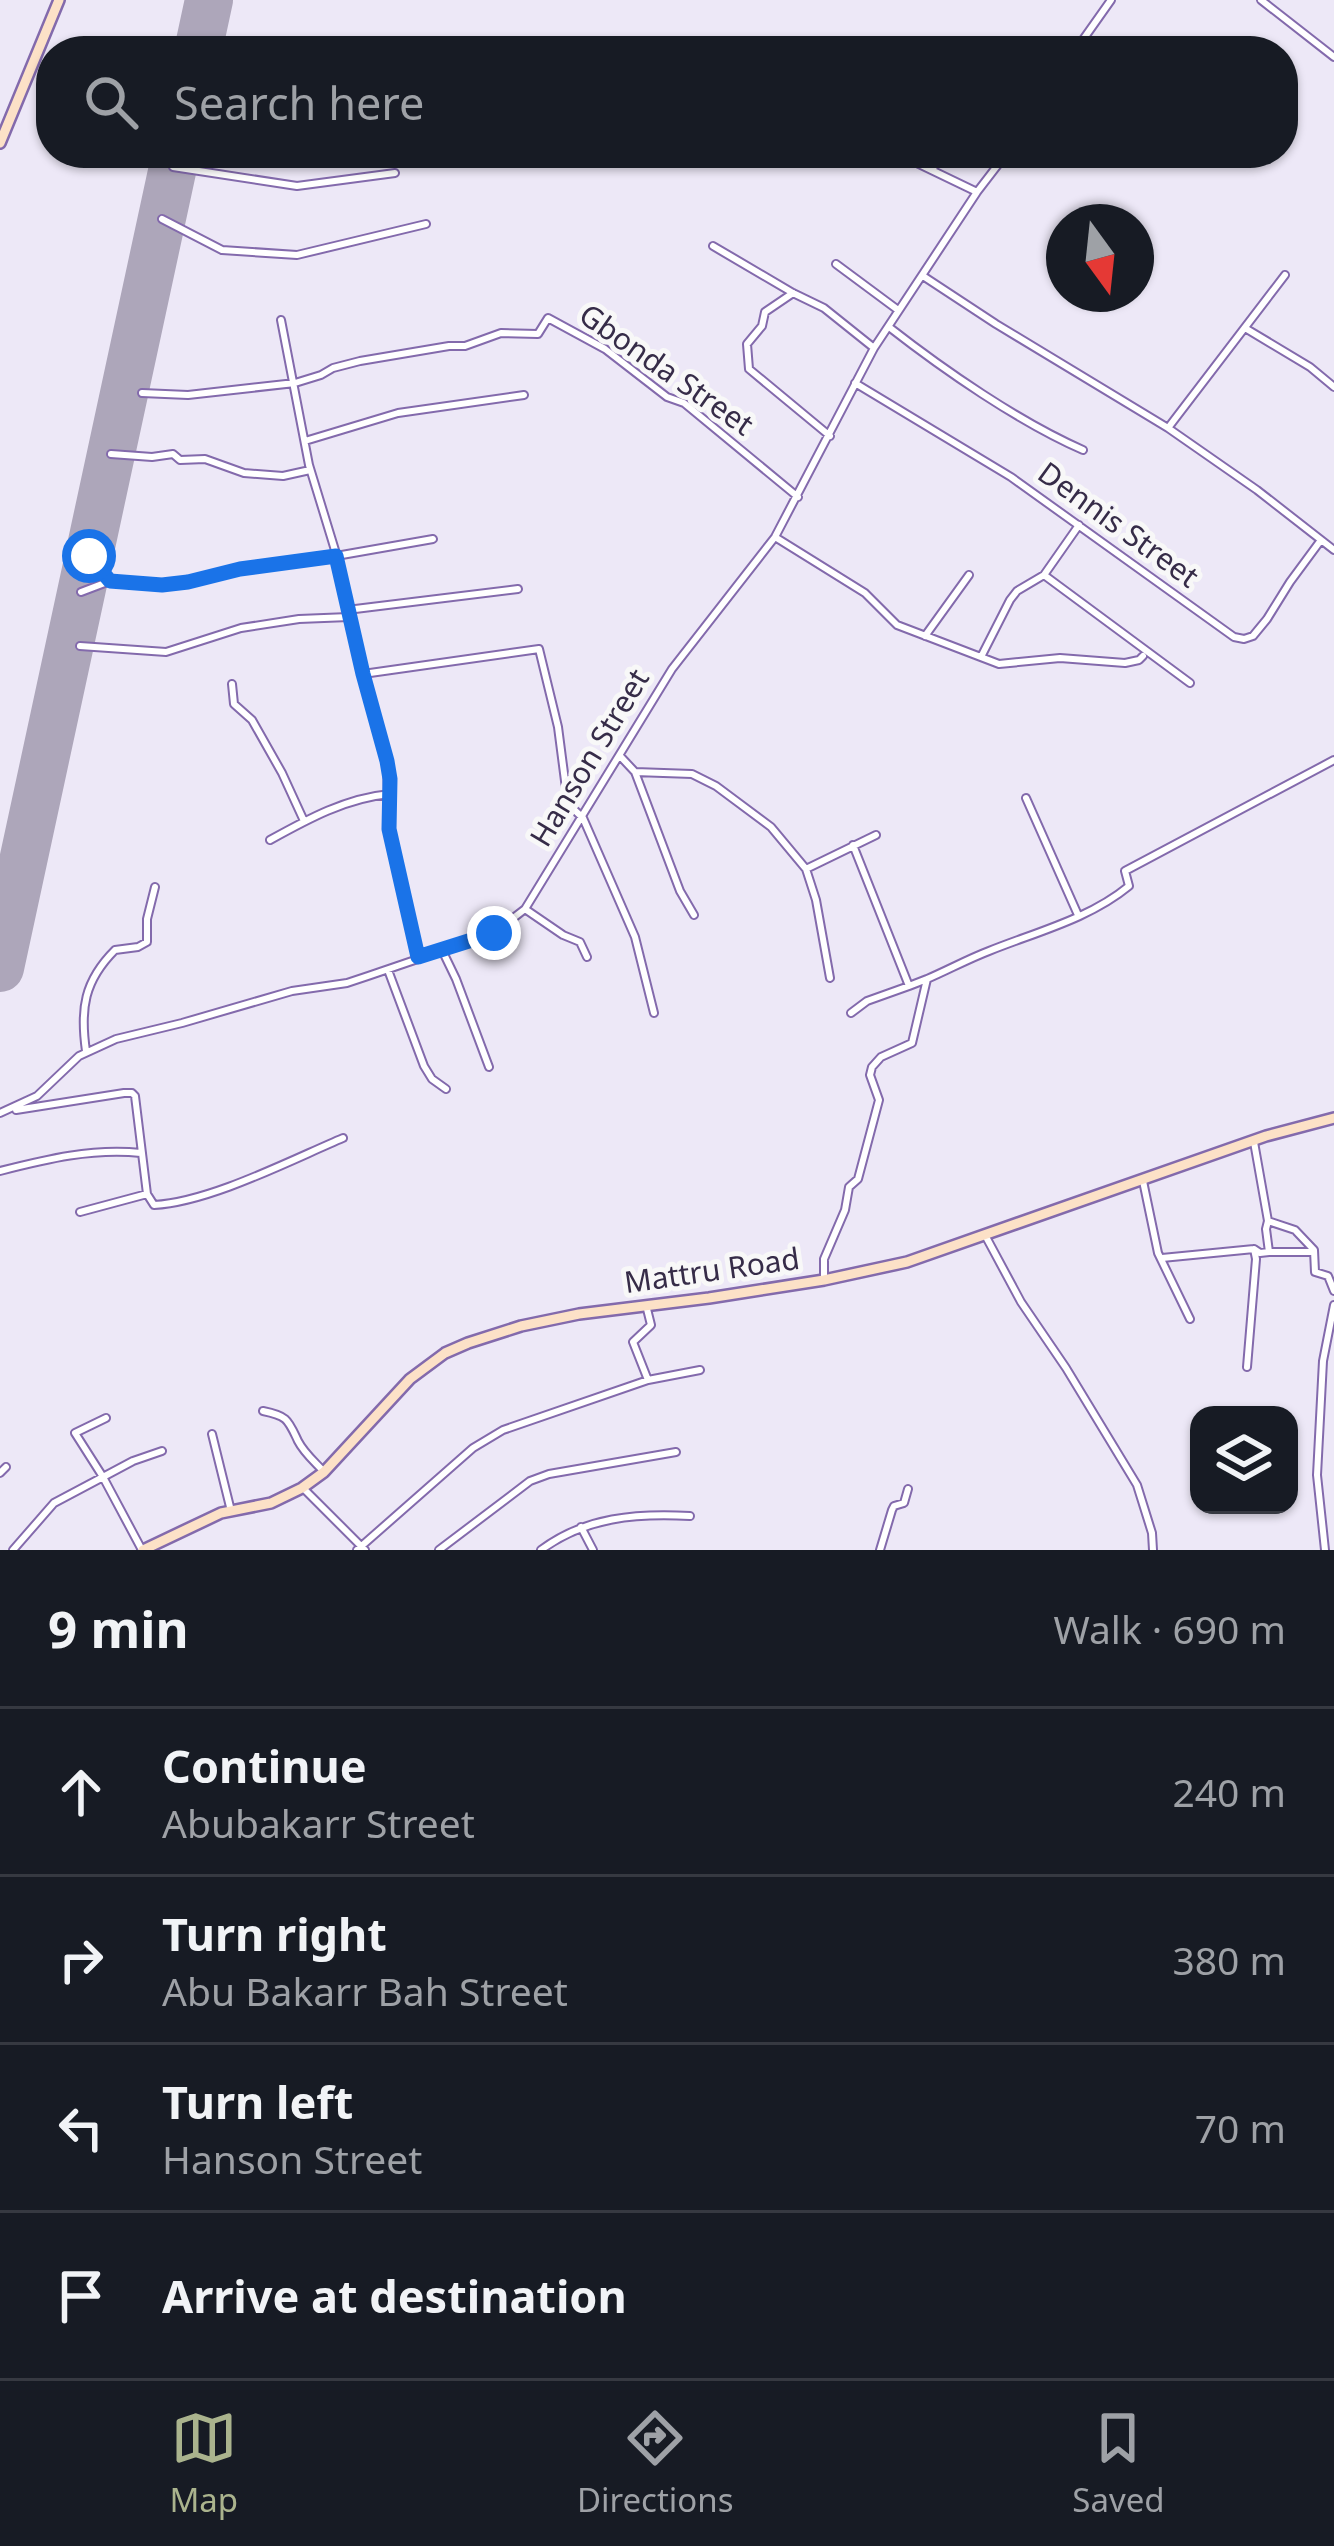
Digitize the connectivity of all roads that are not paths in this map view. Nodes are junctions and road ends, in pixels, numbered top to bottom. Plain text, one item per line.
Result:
1 (59, 0) edge
2 (1111, 0) edge
3 (1261, 0) edge
4 (44, 36) edge
5 (1086, 36) edge
6 (36, 56) edge
7 (1334, 56) edge
8 (0, 143) edge
9 (180, 168) edge
10 (929, 168) edge
11 (995, 168) edge
12 (933, 170) joint
13 (395, 173) dead end
14 (976, 192) junction
15 (161, 219) dead end
16 (426, 224) dead end
17 (713, 246) dead end
18 (836, 264) dead end
19 (1285, 275) dead end
20 (922, 276) junction
21 (793, 293) junction
22 (898, 310) junction
23 (281, 320) dead end
24 (889, 327) junction
25 (1245, 328) junction
26 (874, 348) junction
27 (855, 382) junction
28 (295, 383) junction
29 (1334, 387) edge
30 (142, 393) dead end
31 (524, 395) dead end
32 (1168, 428) junction
33 (830, 436) junction
34 (305, 441) junction
35 (1084, 450) dead end
36 (111, 454) dead end
37 (310, 470) junction
38 (798, 497) junction
39 (1079, 525) junction
40 (776, 537) junction
41 (433, 538) dead end
42 (1330, 544) edge
43 (89, 556) dead end
44 (336, 556) junction
45 (969, 575) dead end
46 (1044, 575) junction
47 (110, 581) junction
48 (518, 589) dead end
49 (81, 592) dead end
50 (348, 613) junction
51 (926, 636) junction
52 (80, 646) dead end
53 (1143, 656) dead end
54 (981, 657) junction
55 (363, 674) junction
56 (1190, 683) dead end
57 (232, 684) dead end
58 (620, 756) junction
59 (1334, 760) edge
60 (634, 772) junction
61 (390, 794) junction
62 (1026, 798) dead end
63 (583, 818) junction
64 (304, 821) junction
65 (876, 835) dead end
66 (270, 840) dead end
67 (853, 845) junction
68 (806, 869) junction
69 (155, 887) dead end
70 (525, 909) junction
71 (694, 915) dead end
72 (1078, 915) junction
73 (442, 950) junction
74 (418, 957) junction
75 (587, 957) dead end
76 (388, 970) junction
77 (830, 978) dead end
78 (928, 980) junction
79 (909, 986) junction
80 (654, 1012) dead end
81 (851, 1013) dead end
82 (86, 1051) junction
83 (489, 1067) dead end
84 (446, 1089) dead end
85 (3, 1112) edge
86 (1334, 1118) edge
87 (343, 1138) dead end
88 (1253, 1141) junction
89 (141, 1153) junction
90 (0, 1171) edge
91 (1143, 1181) junction
92 (147, 1194) junction
93 (80, 1212) dead end
94 (1268, 1221) junction
95 (985, 1235) junction
96 (1254, 1249) junction
97 (1269, 1252) junction
98 (1316, 1254) junction
99 (1161, 1258) junction
100 (824, 1280) junction
101 (1334, 1291) edge
102 (646, 1305) junction
103 (1334, 1305) edge
104 (1190, 1318) dead end
105 (1247, 1367) dead end
106 (700, 1370) dead end
107 (648, 1380) junction
108 (263, 1411) dead end
109 (106, 1418) dead end
110 (212, 1435) dead end
111 (162, 1451) dead end
112 (676, 1452) dead end
113 (324, 1472) junction
114 (103, 1477) junction
115 (302, 1488) junction
116 (908, 1490) dead end
117 (231, 1511) junction
118 (691, 1516) dead end
119 (581, 1527) junction
120 (361, 1549) edge
121 (13, 1550) edge
122 (143, 1550) edge
123 (439, 1550) edge
124 (541, 1550) edge
125 (593, 1550) edge
126 (880, 1550) edge
127 (1153, 1550) edge
128 (1325, 1550) edge

1 - 4 main road
2 - 5 street
3 - 7 street
6 - 8 main road
9 - 13 street
10 - 12 street
11 - 14 street, Hanson Street
12 - 14 street
14 - 20 street, Hanson Street
15 - 16 street
17 - 21 street
18 - 22 street
19 - 25 street
20 - 22 street, Hanson Street
20 - 32 street
21 - 26 street
21 - 33 street
22 - 24 street, Hanson Street
23 - 28 street
24 - 26 street, Hanson Street
24 - 35 street
25 - 29 street
25 - 32 street
26 - 27 street, Hanson Street
27 - 33 street, Hanson Street
27 - 39 street, Dennis Street
28 - 30 street
28 - 34 street
28 - 38 street, Gbonda Street
31 - 34 street
32 - 42 street
33 - 38 street, Hanson Street
34 - 37 street
36 - 37 street
37 - 44 street
38 - 40 street, Hanson Street
39 - 42 street, Dennis Street
39 - 46 street
40 - 51 street
40 - 58 street, Hanson Street
41 - 44 street
43 - 47 street
44 - 47 street
44 - 50 street
45 - 51 street
46 - 54 street
46 - 56 street
47 - 49 street
48 - 50 street
50 - 52 street
50 - 55 street
51 - 54 street
53 - 54 street
55 - 61 street
55 - 63 street
57 - 64 street
58 - 60 street
58 - 63 street, Hanson Street
59 - 72 street
60 - 68 street
60 - 71 street
61 - 64 street
61 - 74 street
62 - 72 street
63 - 70 street, Hanson Street
63 - 80 street
64 - 66 street
65 - 67 street
67 - 68 street
67 - 79 street
68 - 77 street
69 - 82 street
70 - 73 street, Hanson Street
70 - 75 street
72 - 78 street
73 - 74 street, Hanson Street
73 - 83 street
74 - 76 street, Hanson Street
76 - 82 street, Hanson Street
76 - 84 street
78 - 79 street
78 - 100 street
79 - 81 street
82 - 85 street, Hanson Street
85 - 89 street
86 - 88 main road, Mattru Road
87 - 92 street
88 - 91 main road, Mattru Road
88 - 94 street
89 - 90 street
89 - 92 street
91 - 95 main road, Mattru Road
91 - 99 street
92 - 93 street
94 - 97 street
94 - 98 street
95 - 100 main road, Mattru Road
95 - 127 street
96 - 97 street
96 - 99 street
96 - 105 street
97 - 98 street
98 - 101 street
99 - 104 street
100 - 102 main road, Mattru Road
102 - 107 street
102 - 113 main road, Mattru Road
103 - 128 street
106 - 107 street
107 - 120 street
108 - 113 street
109 - 114 street
110 - 117 street
111 - 114 street
112 - 123 street
113 - 115 main road, Mattru Road
114 - 121 street
114 - 122 street
115 - 117 main road, Mattru Road
115 - 120 street
116 - 126 street
117 - 122 main road, Mattru Road
118 - 119 street
119 - 124 street
119 - 125 street

